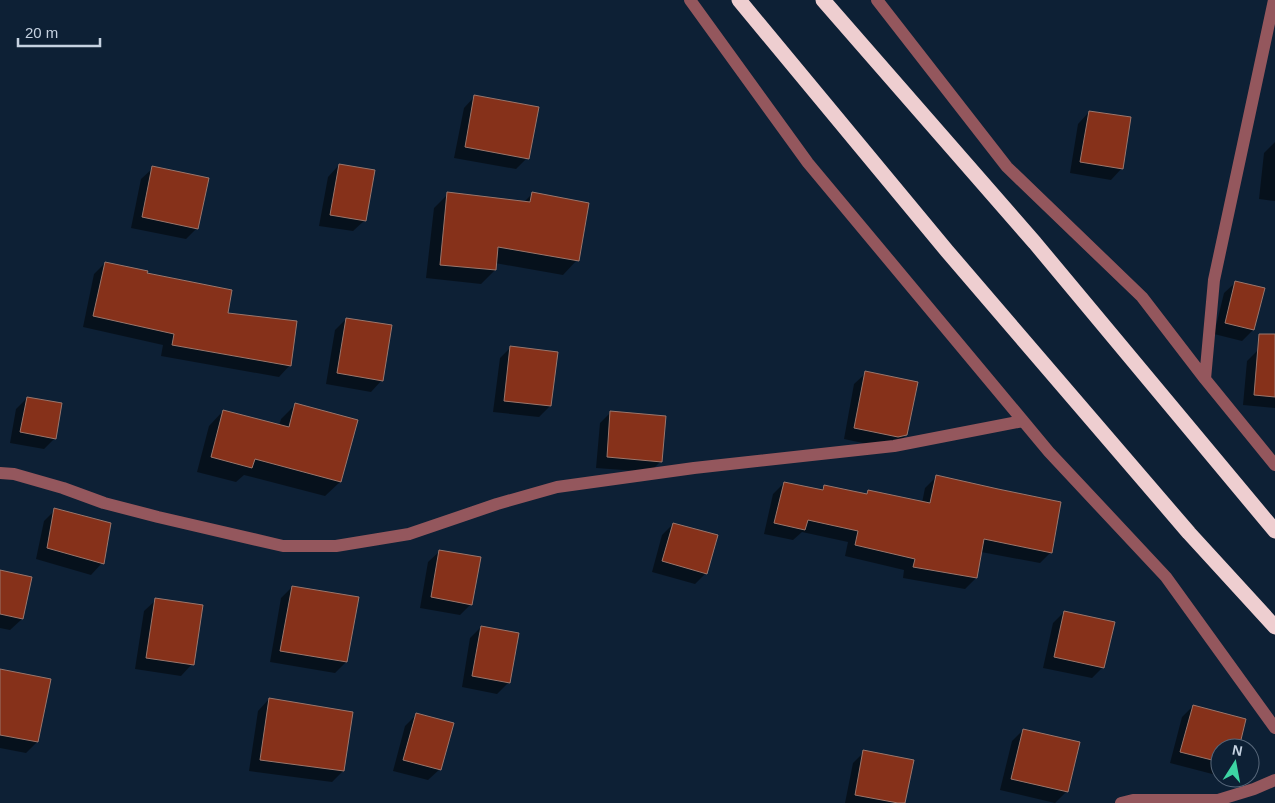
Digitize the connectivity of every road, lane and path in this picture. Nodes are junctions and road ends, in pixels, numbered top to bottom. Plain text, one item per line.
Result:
1 (690, 0) edge
2 (739, 0) edge
3 (823, 0) edge
4 (877, 0) edge
5 (1274, 0) edge
6 (1205, 379) junction
7 (1023, 421) junction
8 (1275, 465) edge
9 (0, 473) edge
10 (1275, 531) edge
11 (1275, 627) edge
12 (1275, 728) edge
13 (1275, 780) edge
14 (1217, 802) edge
15 (1122, 803) edge

1 - 7 street
2 - 11 highway
3 - 10 highway
4 - 6 street
5 - 6 street
6 - 8 street
7 - 9 street
7 - 12 street
13 - 14 street
14 - 15 street

